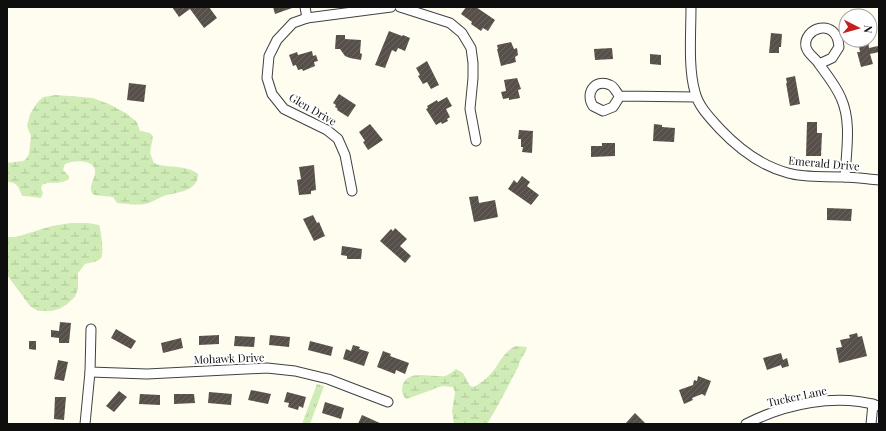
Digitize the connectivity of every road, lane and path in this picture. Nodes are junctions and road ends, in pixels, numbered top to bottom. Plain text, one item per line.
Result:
1 (305, 7) edge
2 (391, 7) edge
3 (400, 7) edge
4 (692, 7) edge
5 (307, 18) junction
6 (819, 64) dead end
7 (620, 96) dead end
8 (696, 97) junction
9 (476, 140) dead end
10 (845, 177) junction
11 (879, 180) edge
12 (352, 191) dead end
13 (91, 329) dead end
14 (90, 372) junction
15 (388, 402) dead end
16 (876, 405) edge
17 (85, 424) edge
18 (746, 424) edge
19 (870, 424) edge

1 - 5 street
2 - 5 street
3 - 9 street
4 - 8 street, Emerald Drive
5 - 12 street, Glen Drive
6 - 10 street
7 - 8 street
8 - 10 street, Emerald Drive
10 - 11 street, Emerald Drive
13 - 14 street
14 - 15 street, Mohawk Drive
14 - 17 street
16 - 18 street, Tucker Lane
16 - 19 street

